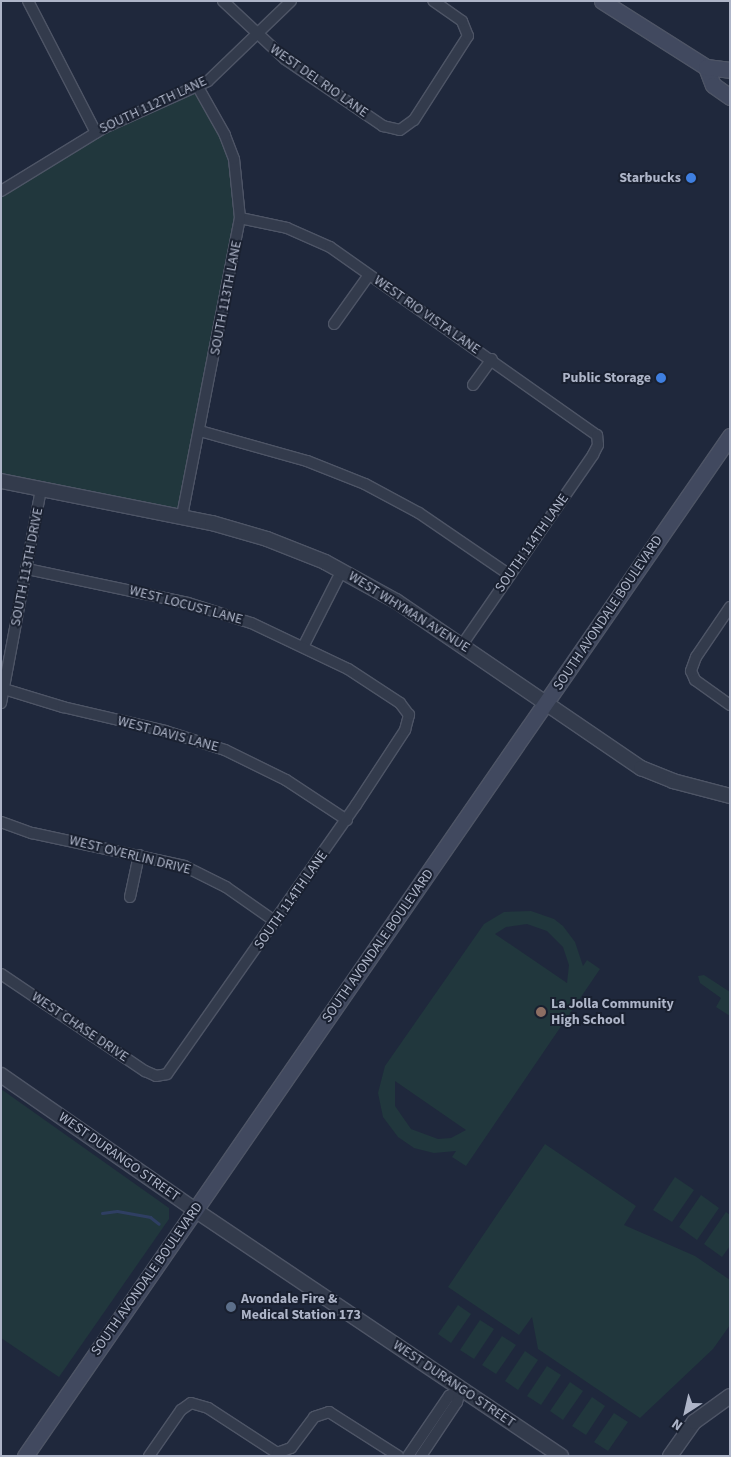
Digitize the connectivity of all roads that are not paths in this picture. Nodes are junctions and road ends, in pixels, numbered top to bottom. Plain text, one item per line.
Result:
1 (28, 1) edge
2 (223, 1) edge
3 (291, 1) edge
4 (433, 1) edge
5 (602, 1) edge
6 (257, 35) junction
7 (706, 67) junction
8 (730, 70) edge
9 (198, 87) junction
10 (730, 96) edge
11 (96, 132) junction
12 (1, 191) edge
13 (240, 218) junction
14 (369, 274) junction
15 (334, 324) dead end
16 (492, 359) junction
17 (473, 385) dead end
18 (200, 431) junction
19 (730, 436) edge
20 (599, 440) joint
21 (1, 481) edge
22 (41, 489) junction
23 (182, 516) junction
24 (27, 569) junction
25 (342, 570) junction
26 (510, 575) junction
27 (730, 607) edge
28 (304, 645) junction
29 (462, 645) junction
30 (4, 689) junction
31 (1, 703) edge
32 (546, 703) junction
33 (730, 705) edge
34 (409, 715) joint
35 (730, 796) edge
36 (347, 820) junction
37 (1, 822) edge
38 (139, 855) junction
39 (130, 898) dead end
40 (276, 922) junction
41 (1, 974) edge
42 (1, 1075) edge
43 (161, 1076) joint
44 (195, 1210) junction
45 (460, 1388) junction
46 (730, 1396) edge
47 (25, 1456) edge
48 (149, 1456) edge
49 (398, 1456) edge
50 (408, 1456) edge
51 (421, 1456) edge
52 (561, 1456) edge
53 (670, 1456) edge

1 - 11 street
2 - 6 street, WEST DEL RIO LANE
3 - 6 street, SOUTH 112TH LANE
4 - 6 street, WEST DEL RIO LANE
5 - 7 main road
6 - 9 street, SOUTH 112TH LANE
7 - 8 main road
7 - 10 main road
9 - 11 street, SOUTH 112TH LANE
9 - 13 street, SOUTH 113TH LANE
11 - 12 street, SOUTH 112TH LANE
13 - 14 street, WEST RIO VISTA LANE
13 - 18 street, SOUTH 113TH LANE
14 - 15 street
14 - 16 street, WEST RIO VISTA LANE
16 - 17 street
16 - 20 street, WEST RIO VISTA LANE
18 - 23 street, SOUTH 113TH LANE
18 - 26 street
19 - 32 main road, SOUTH AVONDALE BOULEVARD
20 - 26 street, SOUTH 114TH LANE
21 - 22 street, WEST WHYMAN AVENUE
22 - 23 street, WEST WHYMAN AVENUE
22 - 24 street, SOUTH 113TH DRIVE
23 - 25 street, WEST WHYMAN AVENUE
24 - 28 street, WEST LOCUST LANE
24 - 30 street, SOUTH 113TH DRIVE
25 - 28 street
25 - 29 street, WEST WHYMAN AVENUE
26 - 29 street, SOUTH 114TH LANE
27 - 33 street
28 - 34 street, WEST LOCUST LANE
29 - 32 street, WEST WHYMAN AVENUE
30 - 31 street, SOUTH 113TH DRIVE
30 - 36 street, WEST DAVIS LANE
32 - 35 street, WEST WHYMAN AVENUE
32 - 44 main road, SOUTH AVONDALE BOULEVARD
34 - 36 street, SOUTH 114TH LANE
36 - 40 street, SOUTH 114TH LANE
37 - 38 street, WEST OVERLIN DRIVE
38 - 39 street
38 - 40 street, WEST OVERLIN DRIVE
40 - 43 street, SOUTH 114TH LANE
41 - 43 street, WEST CHASE DRIVE
42 - 44 street, WEST DURANGO STREET
44 - 45 street, WEST DURANGO STREET
44 - 47 main road, SOUTH AVONDALE BOULEVARD
45 - 50 street
45 - 51 street
45 - 52 street, WEST DURANGO STREET
46 - 53 street
48 - 49 street

